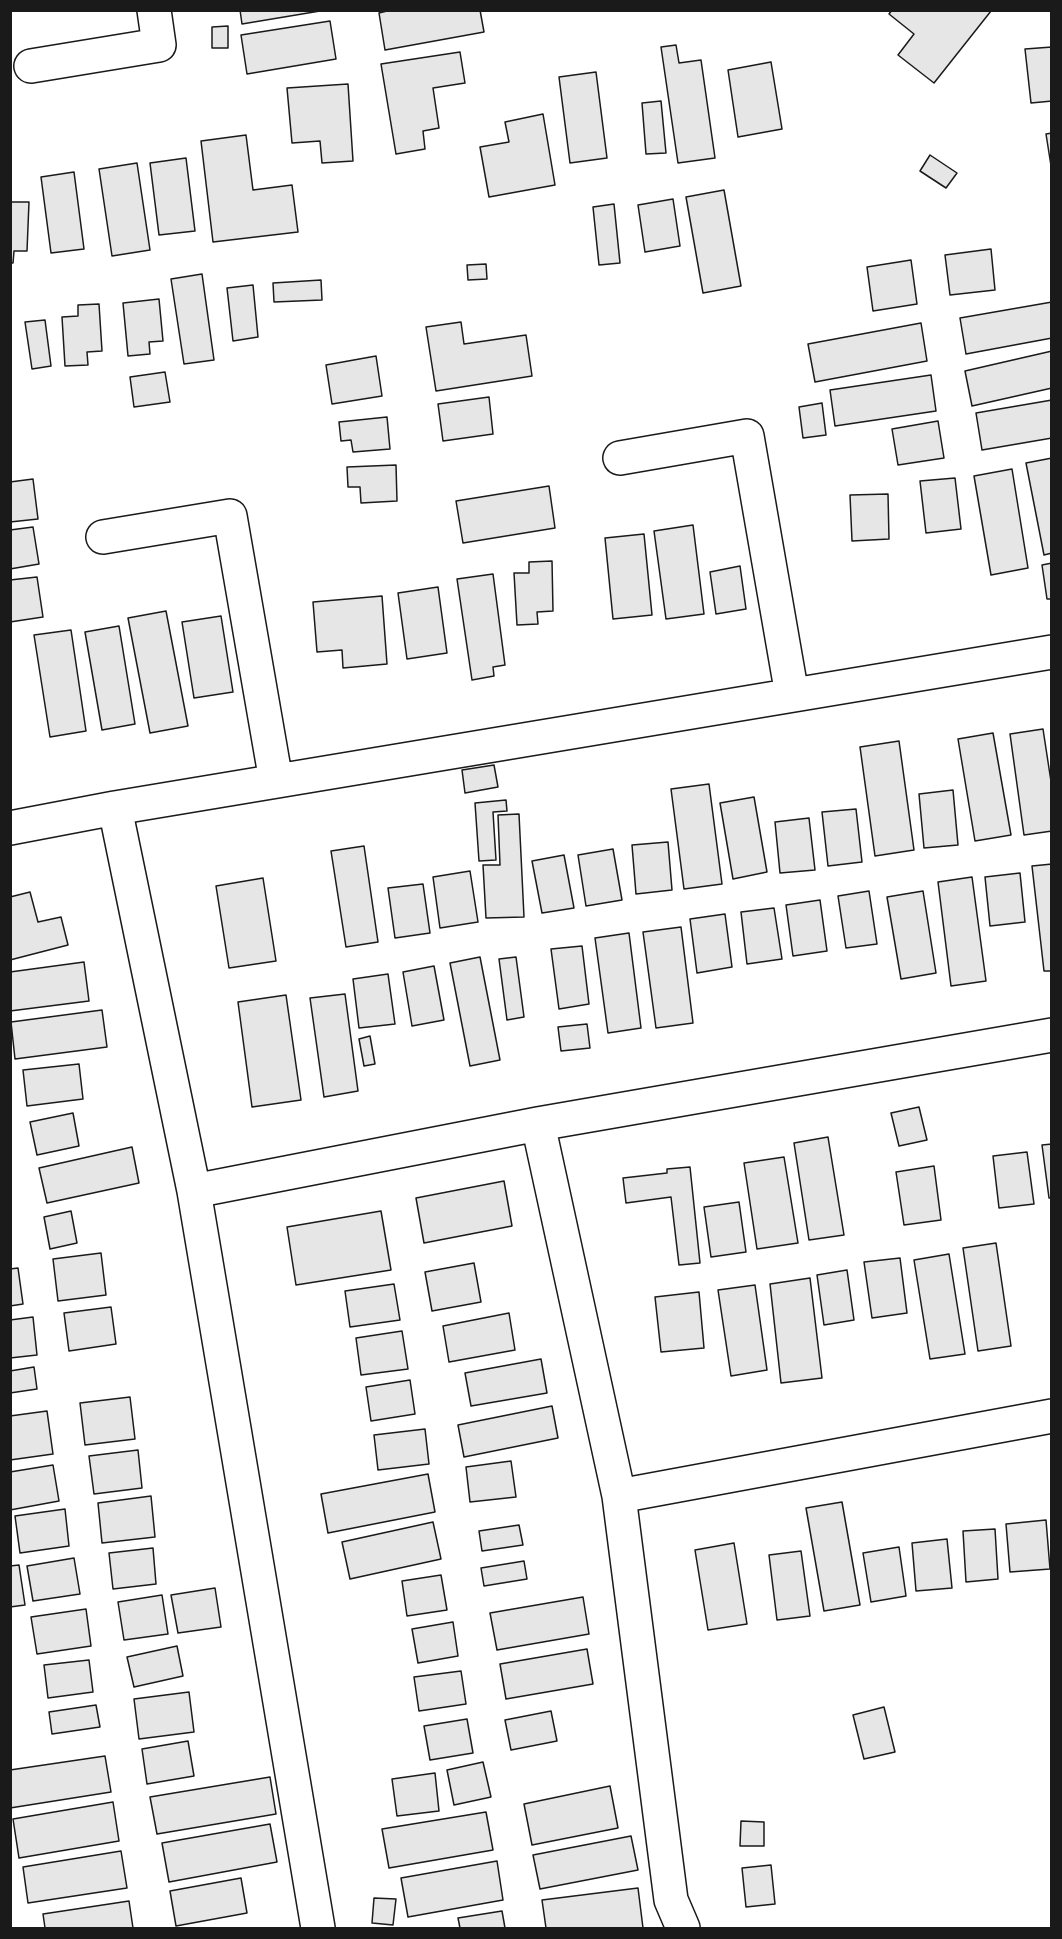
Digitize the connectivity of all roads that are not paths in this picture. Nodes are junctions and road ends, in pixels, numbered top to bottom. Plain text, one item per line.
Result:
1 (154, 10) edge
2 (32, 66) dead end
3 (620, 458) dead end
4 (103, 537) dead end
5 (1052, 652) edge
6 (792, 695) junction
7 (276, 781) junction
8 (115, 808) junction
9 (10, 828) edge
10 (1052, 1035) edge
11 (538, 1124) junction
12 (194, 1191) junction
13 (1052, 1416) edge
14 (619, 1496) junction
15 (318, 1929) edge
16 (683, 1929) edge

1 - 2 street
3 - 6 street
4 - 7 street
5 - 6 street
6 - 7 street
7 - 8 street
8 - 9 street
8 - 12 street
10 - 11 street
11 - 12 street
11 - 14 street
12 - 15 street
13 - 14 street
14 - 16 street

